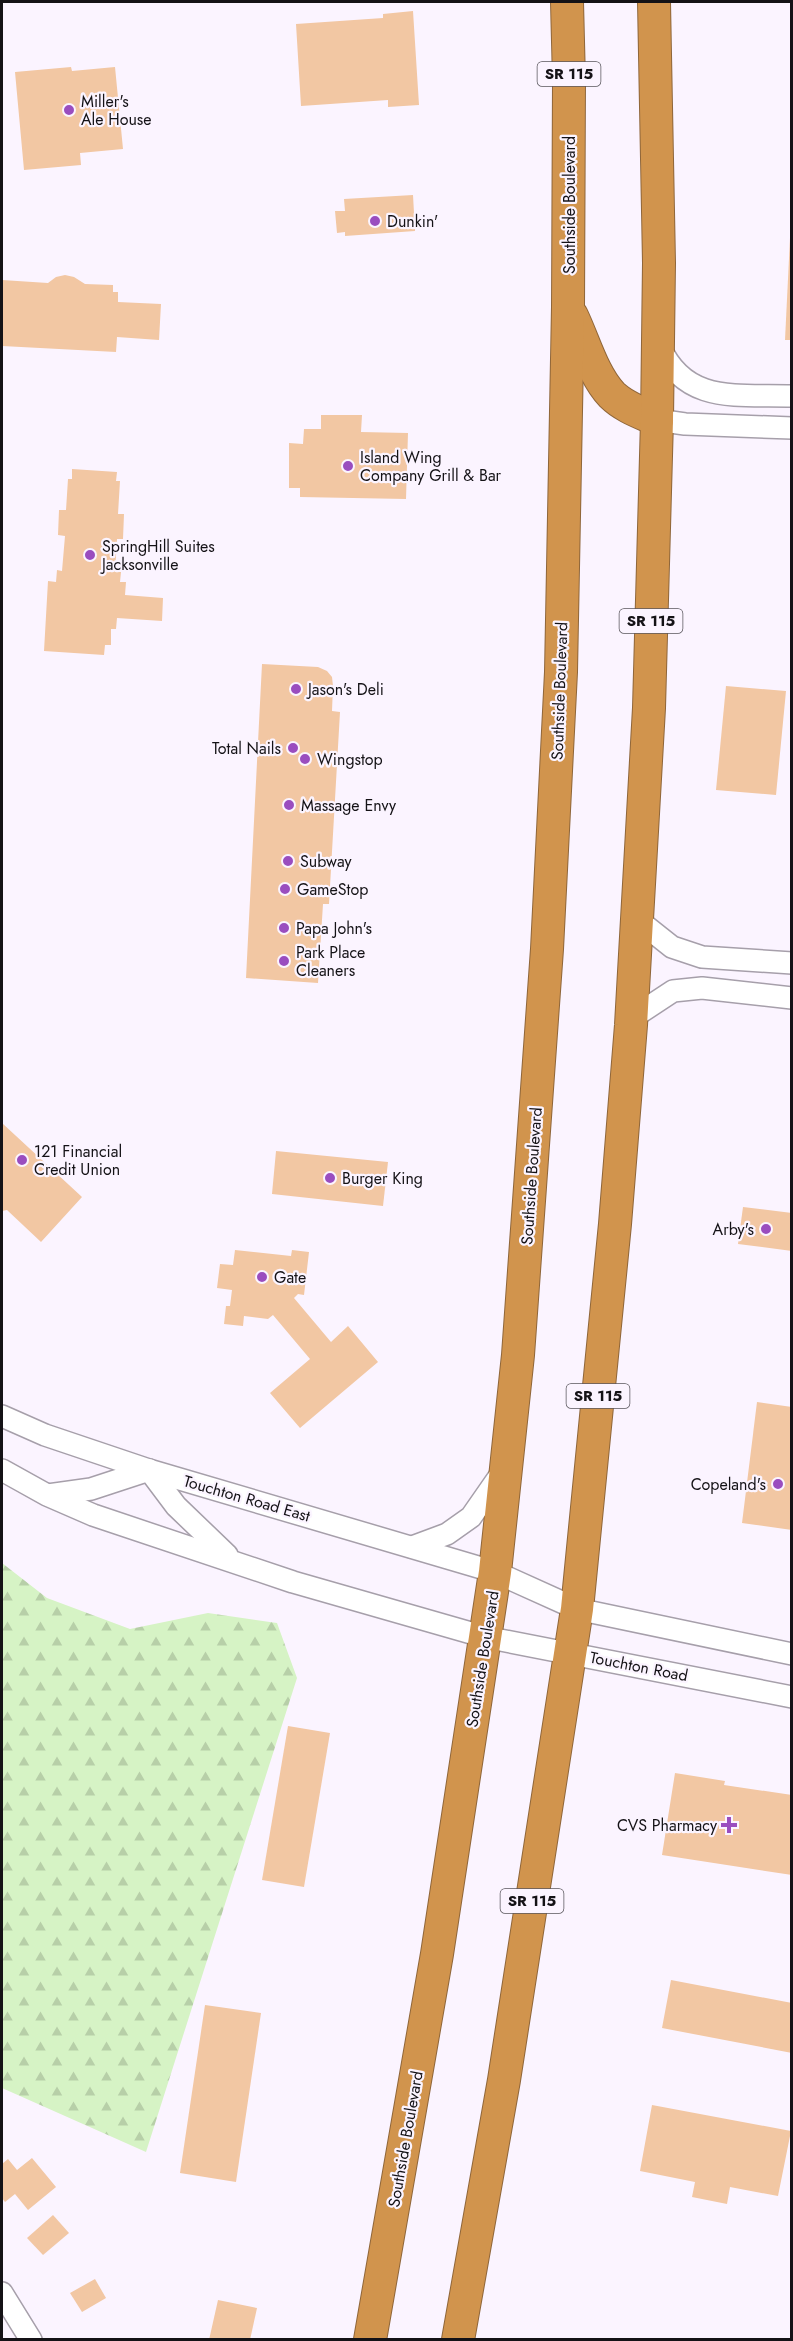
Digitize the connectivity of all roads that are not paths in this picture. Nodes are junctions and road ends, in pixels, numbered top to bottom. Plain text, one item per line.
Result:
1 (567, 2) edge
2 (654, 2) edge
3 (568, 307) junction
4 (658, 343) junction
5 (792, 396) edge
6 (657, 420) junction
7 (792, 428) edge
8 (638, 920) junction
9 (792, 963) edge
10 (792, 998) edge
11 (632, 1018) junction
12 (2, 1416) edge
13 (506, 1466) junction
14 (2, 1470) edge
15 (149, 1470) junction
16 (47, 1495) junction
17 (412, 1547) junction
18 (235, 1562) junction
19 (495, 1572) junction
20 (577, 1609) junction
21 (486, 1637) junction
22 (571, 1653) junction
23 (792, 1654) edge
24 (792, 1697) edge
25 (2, 2293) edge
26 (31, 2340) edge
27 (370, 2340) edge
28 (458, 2340) edge

1 - 3 highway, Southside Boulevard / SR 115
2 - 4 highway, SR 115
3 - 6 highway
3 - 13 highway, Southside Boulevard / SR 115
4 - 5 street
4 - 6 highway, SR 115
6 - 7 street
6 - 8 highway, SR 115
8 - 9 street
8 - 11 highway, SR 115
10 - 11 street
11 - 20 highway, SR 115
12 - 15 street, Touchton Road East
13 - 17 street
13 - 19 highway, Southside Boulevard / SR 115
14 - 16 street
15 - 16 street
15 - 17 street, Touchton Road East
15 - 18 street
16 - 18 street
17 - 19 street, Touchton Road East
18 - 21 street
19 - 20 street
19 - 21 highway, Southside Boulevard / SR 115
20 - 22 highway, SR 115
20 - 23 street
21 - 22 street, Touchton Road
21 - 27 highway, Southside Boulevard / SR 115
22 - 24 street, Touchton Road
22 - 28 highway, SR 115
25 - 26 street

